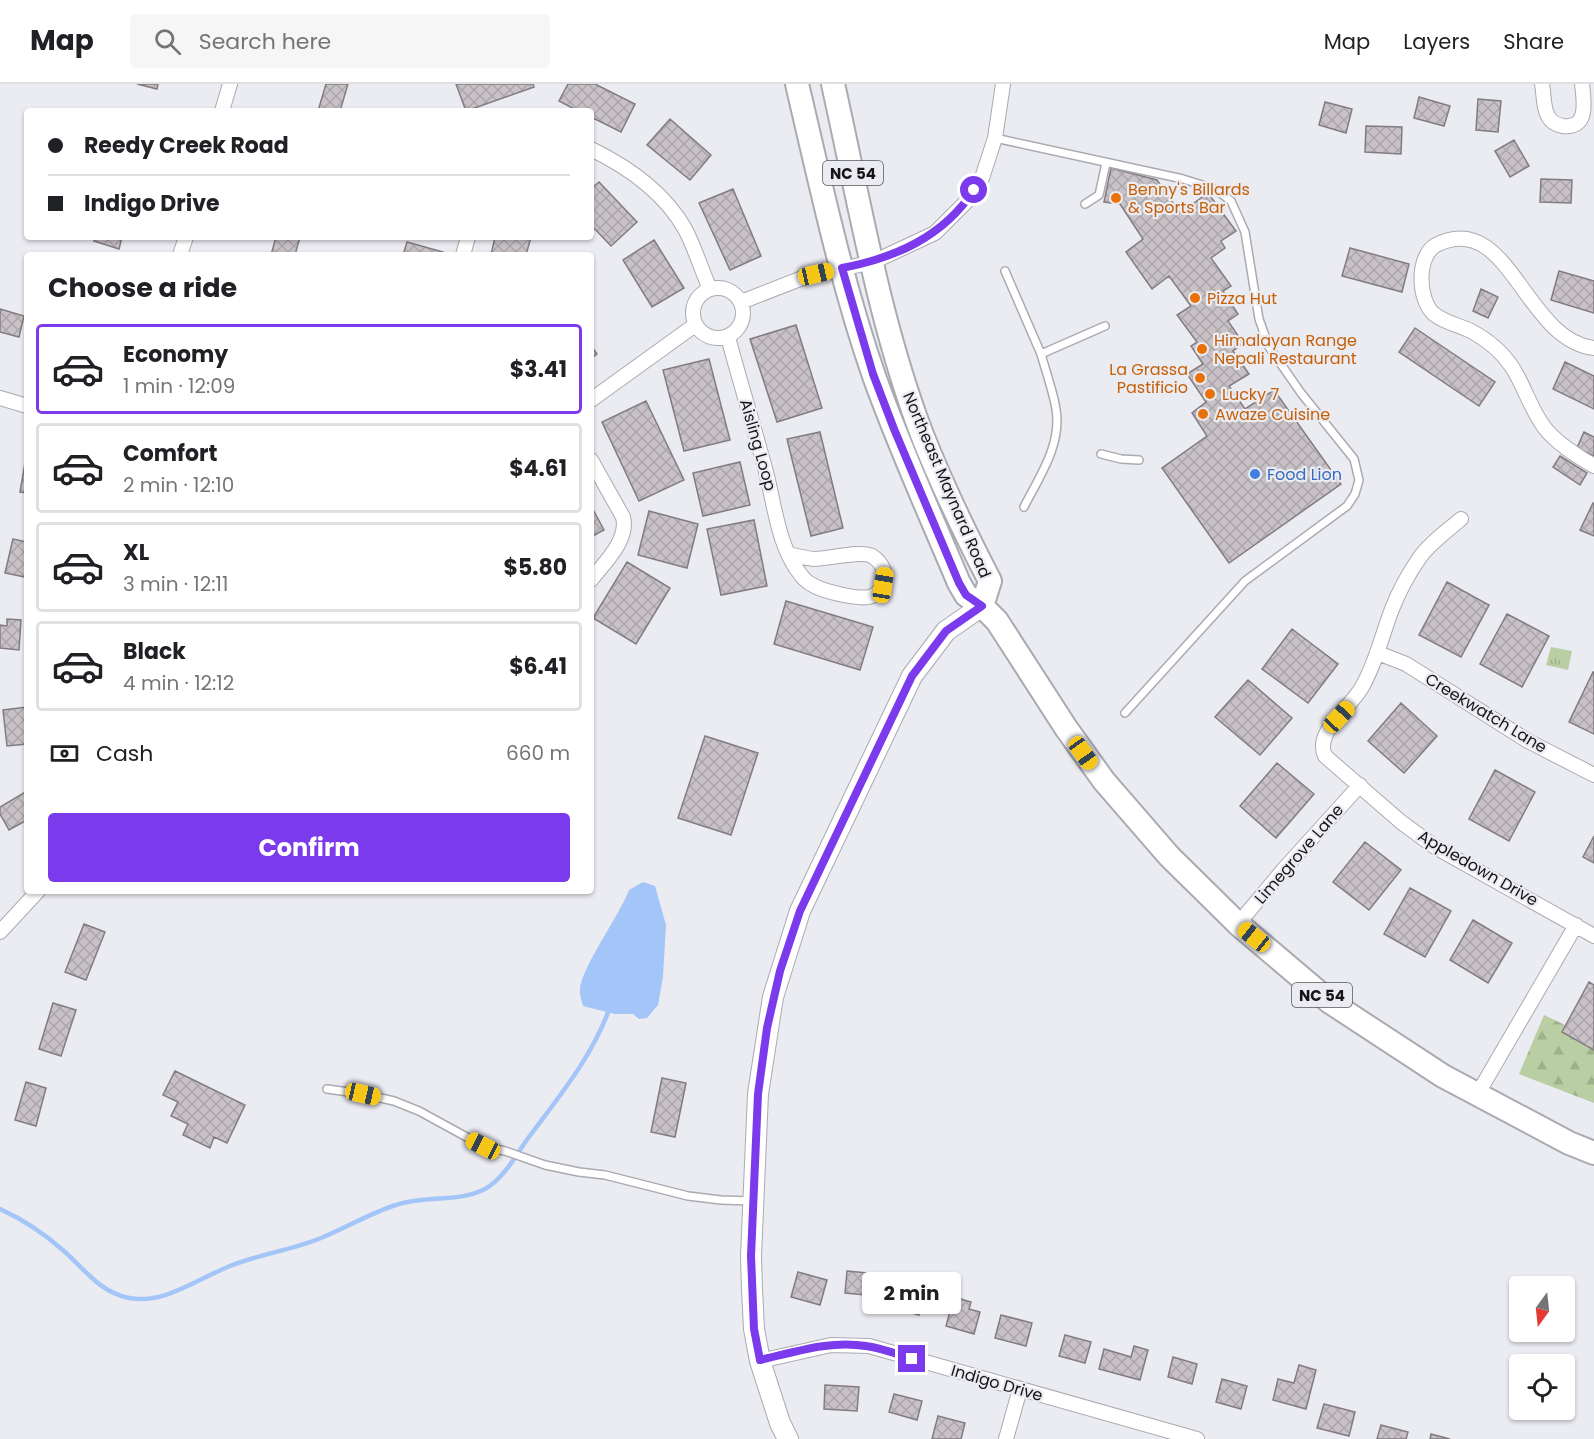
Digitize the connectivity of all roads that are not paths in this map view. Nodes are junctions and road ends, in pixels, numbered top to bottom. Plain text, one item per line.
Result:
1 (230, 84) edge
2 (797, 84) edge
3 (833, 84) edge
4 (1003, 84) edge
5 (1542, 84) edge
6 (1582, 84) edge
7 (223, 108) edge
8 (995, 138) junction
9 (594, 150) edge
10 (1106, 163) junction
11 (1085, 204) dead end
12 (873, 262) junction
13 (842, 268) junction
14 (1005, 271) dead end
15 (710, 289) junction
16 (741, 302) junction
17 (695, 325) junction
18 (1105, 326) dead end
19 (728, 337) junction
20 (1594, 348) edge
21 (1041, 354) junction
22 (0, 398) edge
23 (594, 398) edge
24 (24, 405) edge
25 (1101, 454) dead end
26 (1139, 460) dead end
27 (594, 465) edge
28 (1594, 465) edge
29 (1024, 507) dead end
30 (1461, 519) dead end
31 (788, 554) junction
32 (594, 576) edge
33 (982, 606) junction
34 (1377, 653) junction
35 (1125, 713) dead end
36 (1594, 775) edge
37 (1360, 785) junction
38 (35, 894) edge
39 (1238, 924) junction
40 (1576, 925) junction
41 (0, 932) edge
42 (1594, 936) edge
43 (327, 1089) dead end
44 (1477, 1095) junction
45 (1594, 1153) edge
46 (754, 1201) junction
47 (760, 1360) junction
48 (1020, 1389) junction
49 (788, 1439) edge
50 (1006, 1439) edge
51 (1197, 1439) edge

1 - 7 street
2 - 13 main road, Northeast Maynard Road / NC 54
3 - 12 main road, Northeast Maynard Road / NC 54
4 - 8 street
5 - 6 street
8 - 10 lane
8 - 12 street
9 - 15 street
10 - 11 lane
10 - 35 lane
12 - 13 street
12 - 33 main road, Northeast Maynard Road / NC 54
13 - 16 street
13 - 33 main road, Northeast Maynard Road / NC 54
14 - 21 lane
15 - 16 street
15 - 17 street
16 - 19 street
17 - 19 street
17 - 23 street
18 - 21 lane
19 - 31 street, Aisling Loop
20 - 28 street
21 - 29 lane
22 - 24 street
25 - 26 lane
27 - 32 street
30 - 34 street, Appledown Drive
31 - 31 street, Aisling Loop
33 - 39 main road, Northeast Maynard Road / NC 54
33 - 46 street
34 - 36 street, Creekwatch Lane
34 - 37 street, Appledown Drive
37 - 39 street, Limegrove Lane
37 - 40 street, Appledown Drive
38 - 41 street
39 - 44 main road, Northeast Maynard Road / NC 54
40 - 42 street, Appledown Drive
40 - 44 street
43 - 46 lane
44 - 45 main road, Northeast Maynard Road / NC 54
46 - 47 street
47 - 48 street, Indigo Drive
47 - 49 street
48 - 50 street
48 - 51 street, Indigo Drive

